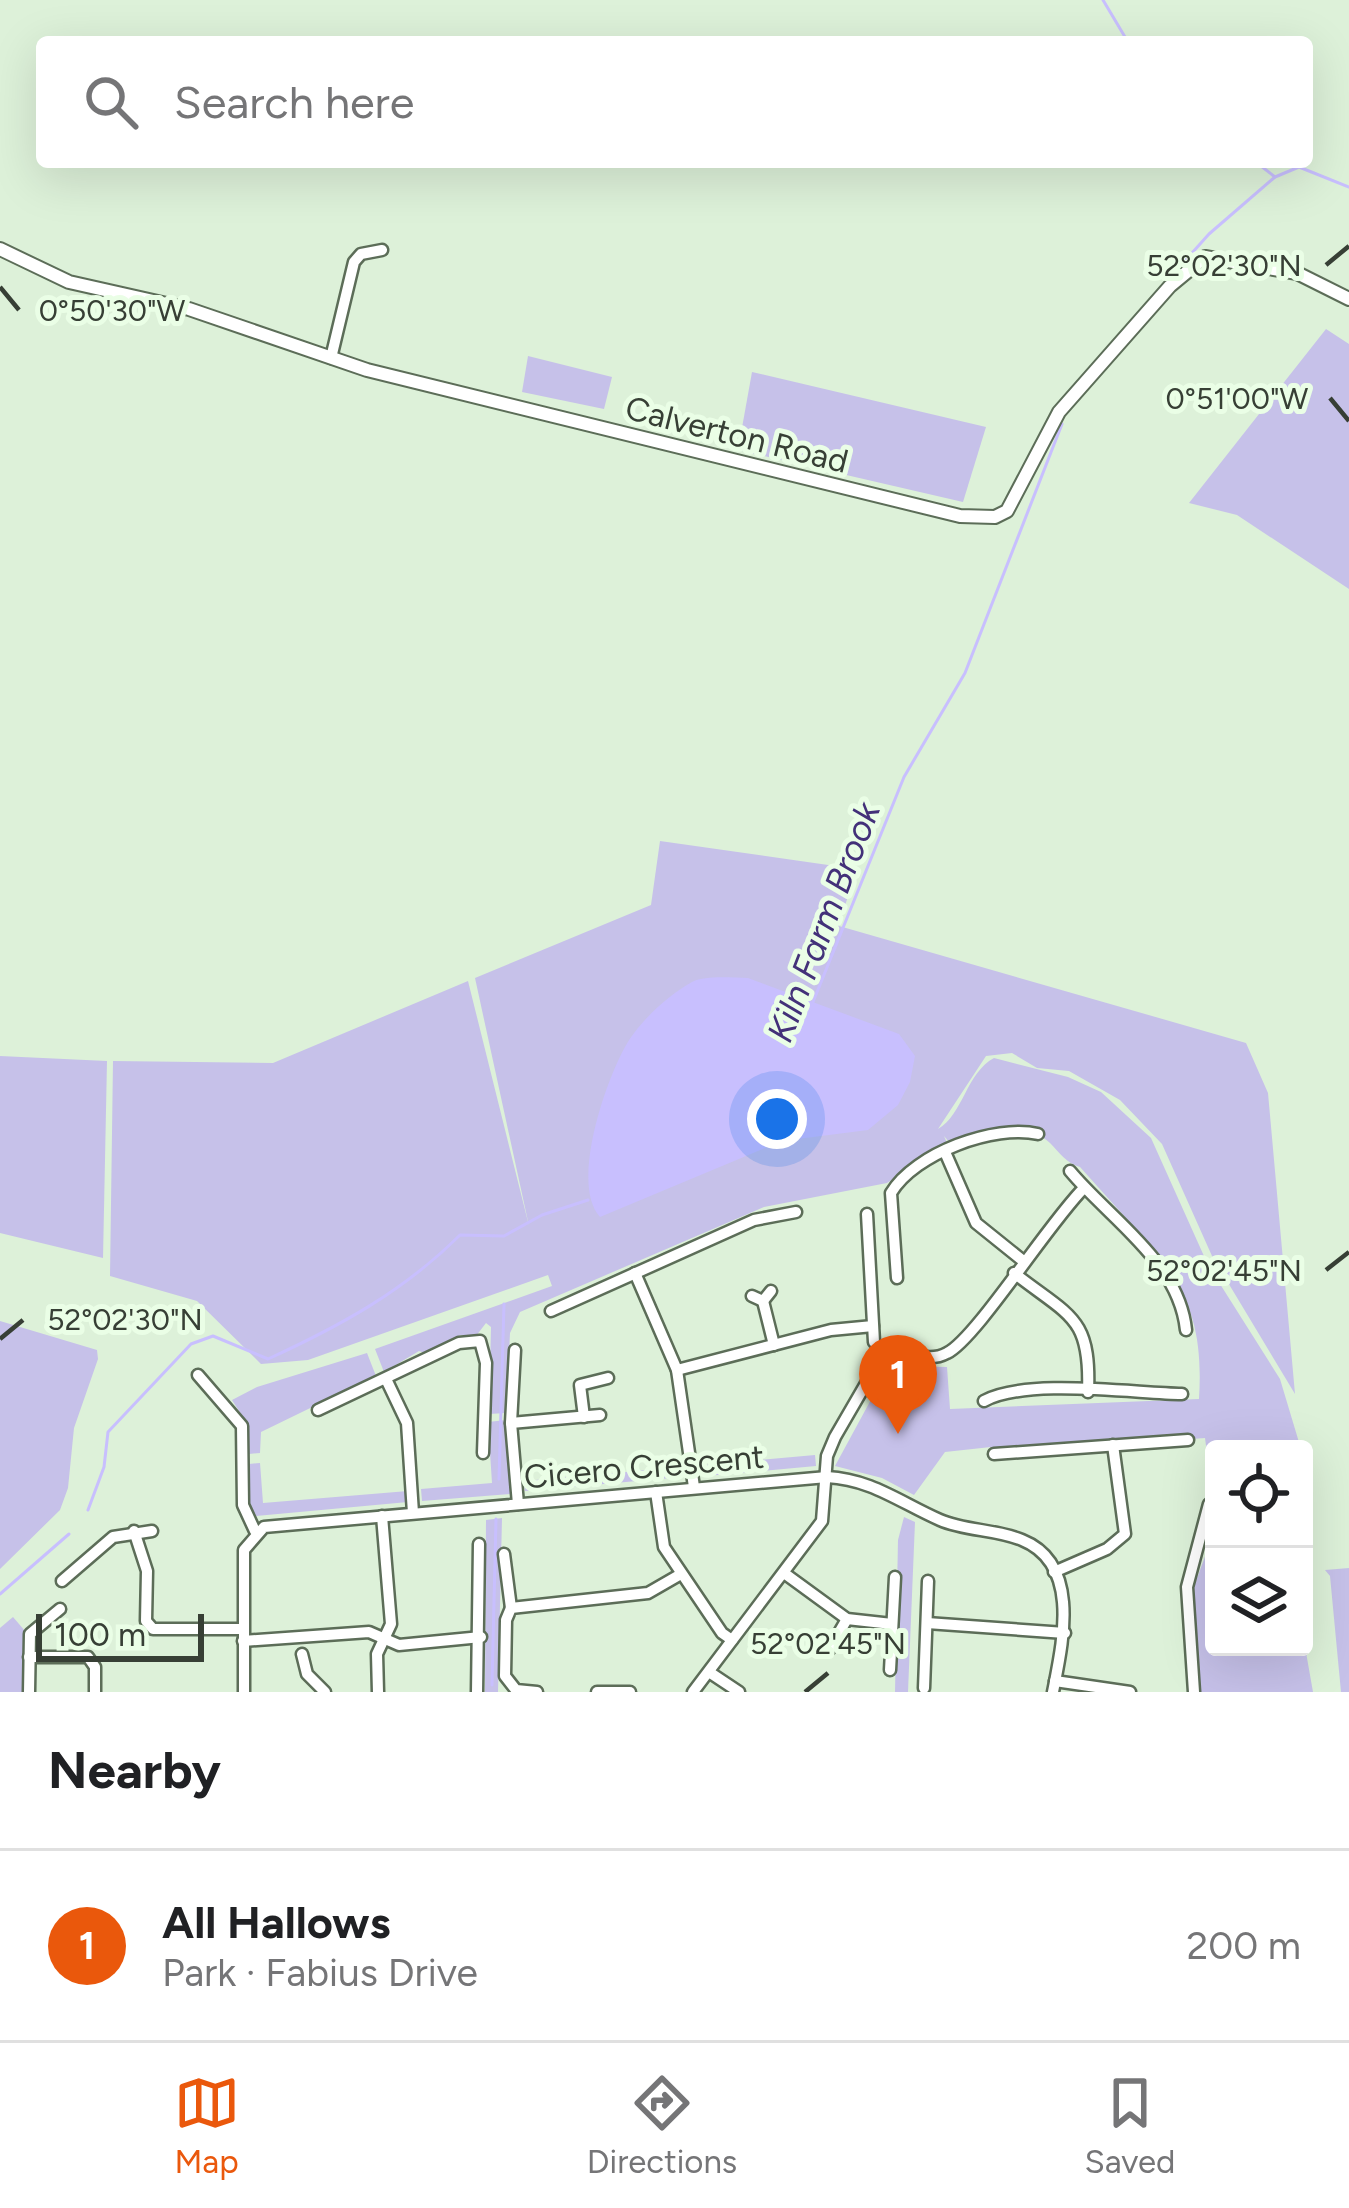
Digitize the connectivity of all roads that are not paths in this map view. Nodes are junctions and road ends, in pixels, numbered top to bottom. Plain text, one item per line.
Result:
1 (0, 249) edge
2 (382, 250) dead end
3 (1349, 299) edge
4 (332, 358) junction
5 (1038, 1134) dead end
6 (945, 1152) junction
7 (1070, 1171) dead end
8 (1084, 1187) junction
9 (796, 1212) dead end
10 (867, 1214) dead end
11 (1022, 1260) junction
12 (635, 1273) junction
13 (1014, 1273) junction
14 (897, 1278) dead end
15 (762, 1296) dead end
16 (551, 1311) dead end
17 (873, 1326) junction
18 (487, 1329) dead end
19 (1186, 1330) dead end
20 (480, 1341) junction
21 (874, 1342) dead end
22 (774, 1345) junction
23 (515, 1350) dead end
24 (677, 1370) junction
25 (198, 1375) dead end
26 (608, 1378) dead end
27 (386, 1379) junction
28 (1088, 1392) junction
29 (1182, 1394) dead end
30 (984, 1401) dead end
31 (319, 1410) dead end
32 (600, 1415) dead end
33 (584, 1417) junction
34 (511, 1423) junction
35 (1188, 1440) dead end
36 (1113, 1445) junction
37 (483, 1453) dead end
38 (994, 1454) dead end
39 (827, 1477) junction
40 (694, 1487) junction
41 (656, 1492) junction
42 (518, 1504) junction
43 (413, 1513) junction
44 (382, 1516) junction
45 (1205, 1519) edge
46 (134, 1531) junction
47 (152, 1531) dead end
48 (255, 1532) junction
49 (479, 1544) dead end
50 (504, 1554) dead end
51 (1054, 1572) junction
52 (784, 1573) junction
53 (681, 1574) junction
54 (895, 1577) dead end
55 (62, 1581) dead end
56 (928, 1581) dead end
57 (511, 1608) junction
58 (60, 1610) dead end
59 (847, 1619) junction
60 (928, 1622) junction
61 (892, 1624) junction
62 (1065, 1634) junction
63 (243, 1635) junction
64 (481, 1637) junction
65 (384, 1638) junction
66 (732, 1640) junction
67 (301, 1646) junction
68 (830, 1651) dead end
69 (29, 1657) junction
70 (890, 1670) dead end
71 (709, 1672) junction
72 (1054, 1686) edge
73 (924, 1688) dead end
74 (29, 1692) edge
75 (95, 1692) edge
76 (244, 1692) edge
77 (325, 1692) edge
78 (378, 1692) edge
79 (477, 1692) edge
80 (537, 1692) edge
81 (597, 1692) edge
82 (630, 1692) edge
83 (693, 1692) edge
84 (739, 1692) edge
85 (1130, 1692) edge
86 (1194, 1692) edge

1 - 4 street, Calverton Road
2 - 4 street
3 - 4 street, Calverton Road
5 - 6 street
6 - 11 street
6 - 14 street
7 - 8 street
8 - 11 street
8 - 19 street
9 - 12 street
10 - 17 street
11 - 13 street
12 - 16 street
12 - 24 street
13 - 28 street
13 - 39 street
15 - 22 street
17 - 21 street
17 - 22 street
18 - 20 street
20 - 27 street
20 - 37 street
22 - 24 street
23 - 34 street
24 - 40 street
25 - 48 street
26 - 33 street
27 - 31 street
27 - 43 street
28 - 29 street
28 - 30 street
32 - 33 street
33 - 34 street
34 - 42 street
35 - 36 street
36 - 38 street
36 - 51 street
39 - 40 street, Cicero Crescent
39 - 51 street, Cicero Crescent
39 - 52 street
40 - 41 street, Cicero Crescent
41 - 42 street, Cicero Crescent
41 - 53 street
42 - 43 street, Cicero Crescent
43 - 44 street, Cicero Crescent
44 - 48 street, Cicero Crescent
44 - 65 street
45 - 86 street
46 - 47 street
46 - 55 street
46 - 63 street
48 - 63 street
49 - 64 street
50 - 57 street
51 - 62 street
52 - 59 street
52 - 66 street
53 - 57 street
53 - 66 street
54 - 61 street
56 - 60 street
57 - 80 street
58 - 69 street
59 - 61 street
59 - 68 street
60 - 62 street
60 - 73 street
61 - 70 street
62 - 72 street
63 - 67 street
63 - 76 street
64 - 65 street
64 - 79 street
65 - 67 street
65 - 78 street
66 - 71 street
67 - 77 street
69 - 74 street
69 - 75 street
71 - 83 street
71 - 84 street
72 - 85 street
81 - 82 street

